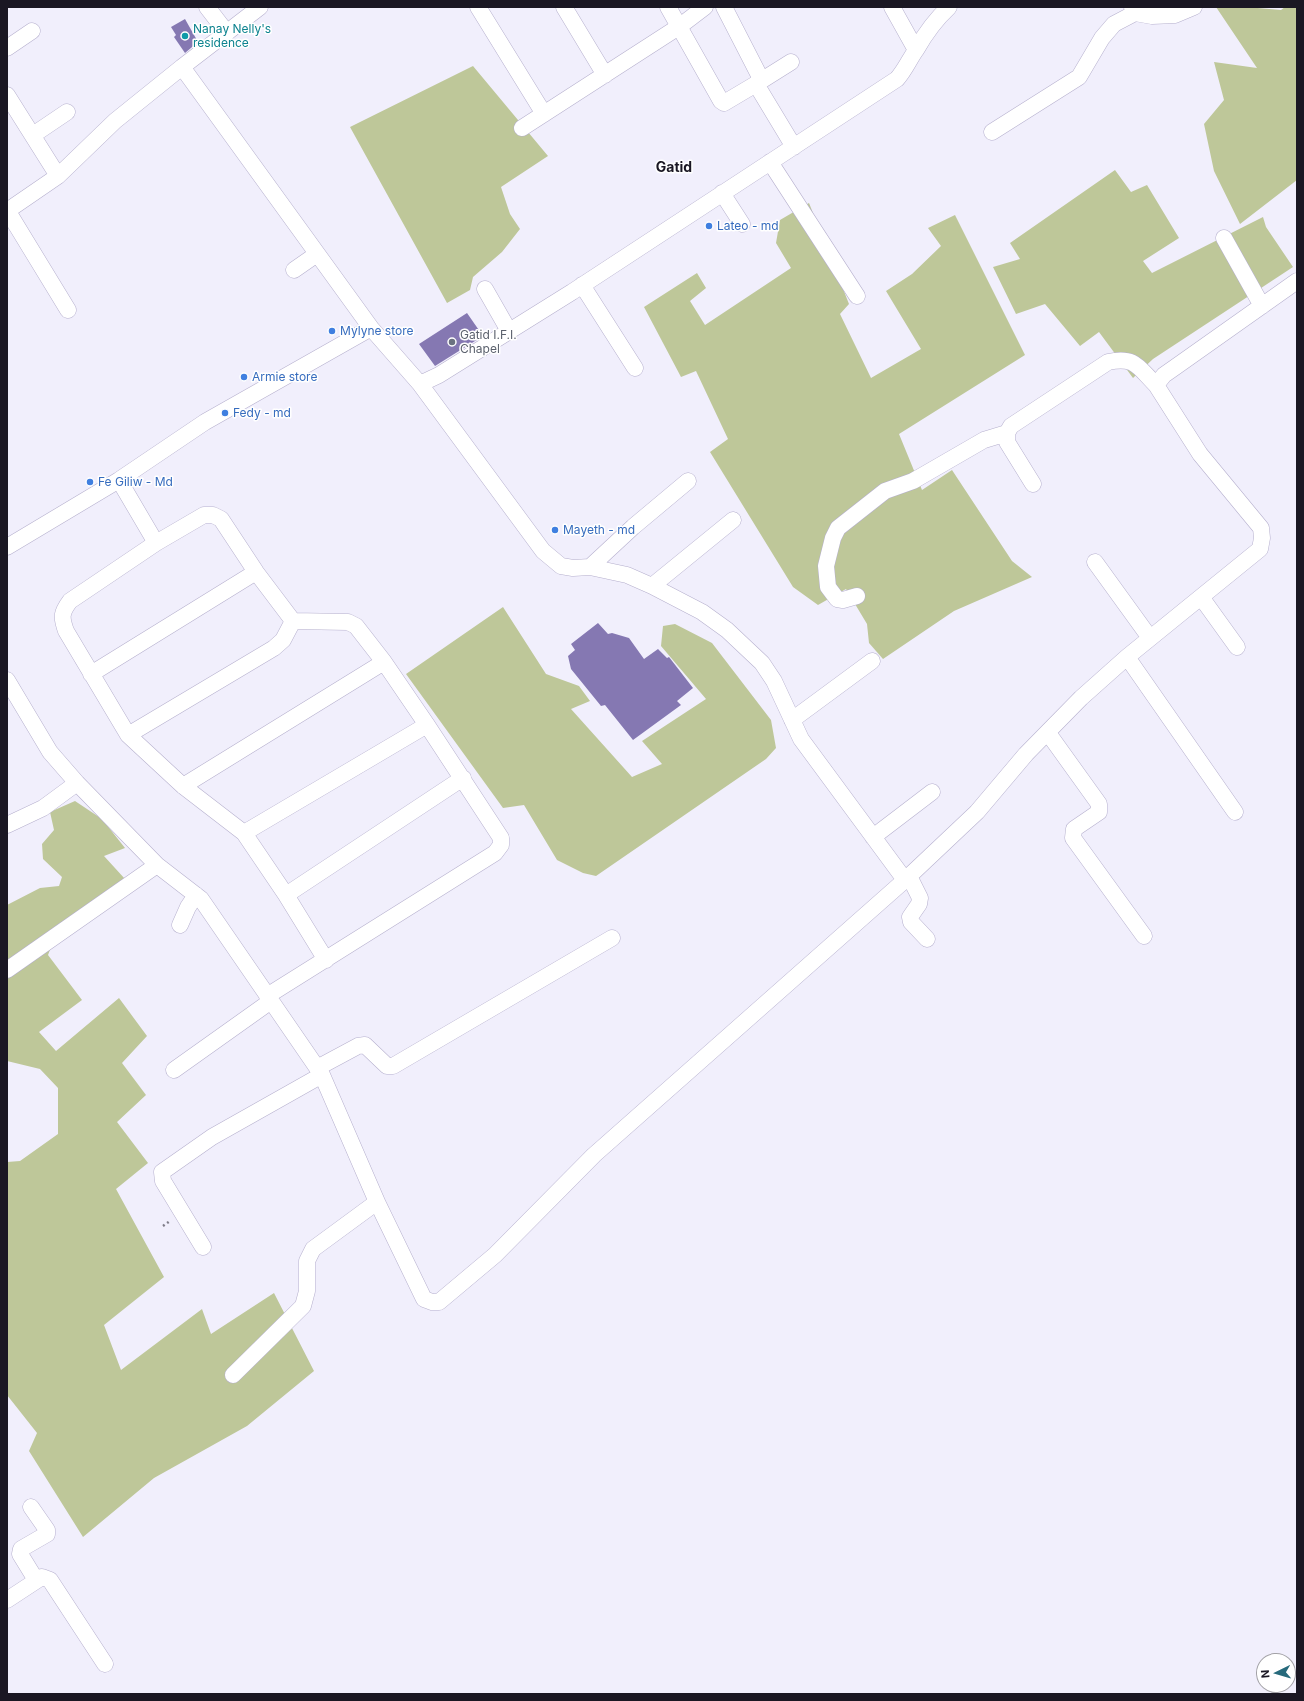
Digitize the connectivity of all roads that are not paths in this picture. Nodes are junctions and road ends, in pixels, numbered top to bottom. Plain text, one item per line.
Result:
1 (207, 7) edge
2 (260, 7) edge
3 (478, 7) edge
4 (668, 7) edge
5 (705, 7) edge
6 (724, 7) edge
7 (892, 7) edge
8 (949, 7) edge
9 (1194, 7) edge
10 (570, 9) edge
11 (1134, 10) edge
12 (680, 26) junction
13 (32, 31) dead end
14 (227, 33) junction
15 (7, 48) edge
16 (916, 50) junction
17 (791, 62) dead end
18 (182, 67) junction
19 (605, 75) junction
20 (759, 81) junction
21 (7, 95) edge
22 (67, 112) dead end
23 (544, 114) junction
24 (522, 128) dead end
25 (992, 132) dead end
26 (33, 136) junction
27 (794, 148) junction
28 (770, 162) junction
29 (58, 176) junction
30 (722, 193) junction
31 (7, 210) edge
32 (742, 224) dead end
33 (1224, 238) dead end
34 (318, 254) junction
35 (294, 270) dead end
36 (1297, 281) edge
37 (582, 285) junction
38 (485, 289) dead end
39 (857, 296) dead end
40 (1262, 306) junction
41 (68, 310) dead end
42 (371, 328) junction
43 (509, 331) junction
44 (635, 368) dead end
45 (420, 384) junction
46 (1156, 385) junction
47 (1007, 433) junction
48 (120, 480) junction
49 (688, 481) dead end
50 (1033, 484) dead end
51 (733, 520) dead end
52 (156, 543) junction
53 (7, 547) edge
54 (1094, 562) dead end
55 (590, 567) junction
56 (256, 572) junction
57 (652, 586) junction
58 (857, 596) dead end
59 (1201, 597) junction
60 (293, 621) junction
61 (1150, 638) junction
62 (1237, 647) dead end
63 (1127, 657) junction
64 (872, 661) dead end
65 (384, 662) junction
66 (91, 674) junction
67 (7, 680) edge
68 (792, 720) junction
69 (427, 725) junction
70 (1048, 732) junction
71 (128, 735) junction
72 (463, 778) junction
73 (77, 783) junction
74 (183, 786) junction
75 (932, 792) dead end
76 (1235, 812) dead end
77 (7, 826) edge
78 (244, 833) junction
79 (873, 837) junction
80 (157, 866) junction
81 (907, 878) junction
82 (196, 895) junction
83 (286, 896) junction
84 (180, 924) dead end
85 (1144, 936) dead end
86 (612, 938) dead end
87 (927, 939) dead end
88 (326, 960) junction
89 (7, 970) edge
90 (269, 999) junction
91 (174, 1070) dead end
92 (319, 1072) junction
93 (377, 1202) junction
94 (203, 1247) dead end
95 (233, 1375) dead end
96 (31, 1507) dead end
97 (36, 1580) junction
98 (7, 1600) edge
99 (105, 1664) dead end

1 - 14 street
2 - 14 street
3 - 23 street
4 - 12 street
5 - 12 street
6 - 20 street
7 - 16 street
8 - 16 street
9 - 11 street
10 - 19 street
11 - 25 street
12 - 19 street
12 - 20 street
13 - 15 street
14 - 18 street
16 - 27 street
17 - 20 street
18 - 29 street
18 - 34 street
19 - 23 street
20 - 27 street
21 - 26 street
22 - 26 street
23 - 24 street
26 - 29 street
27 - 28 street
28 - 30 street
28 - 39 street
29 - 31 street
30 - 32 street
30 - 37 street
31 - 41 street
33 - 40 street
34 - 35 street
34 - 42 street
36 - 40 street
37 - 43 street
37 - 44 street
38 - 43 street
40 - 46 street
42 - 45 street
42 - 48 street
43 - 45 street
45 - 55 street
46 - 47 street
46 - 59 street
47 - 50 street
47 - 58 street
48 - 52 street
48 - 53 street
49 - 55 street
51 - 57 street
52 - 56 street
52 - 66 street
54 - 61 street
55 - 57 street
56 - 60 street
56 - 66 street
57 - 68 street
59 - 61 street
59 - 62 street
60 - 65 street
60 - 71 street
61 - 63 street
63 - 70 street
63 - 76 street
64 - 68 street
65 - 69 street
65 - 74 street
66 - 71 street
67 - 73 street
68 - 79 street
69 - 72 street
69 - 78 street
70 - 81 street
70 - 85 street
71 - 74 street
72 - 83 street
72 - 88 street
73 - 77 street
73 - 80 street
74 - 78 street
75 - 79 street
78 - 83 street
79 - 81 street
80 - 82 street
80 - 89 street
81 - 87 street
81 - 93 street
82 - 84 street
82 - 90 street
83 - 88 street
86 - 92 street
88 - 90 street
90 - 91 street
90 - 92 street
92 - 93 street
92 - 94 street
93 - 95 street
96 - 97 street
97 - 98 street
97 - 99 street

